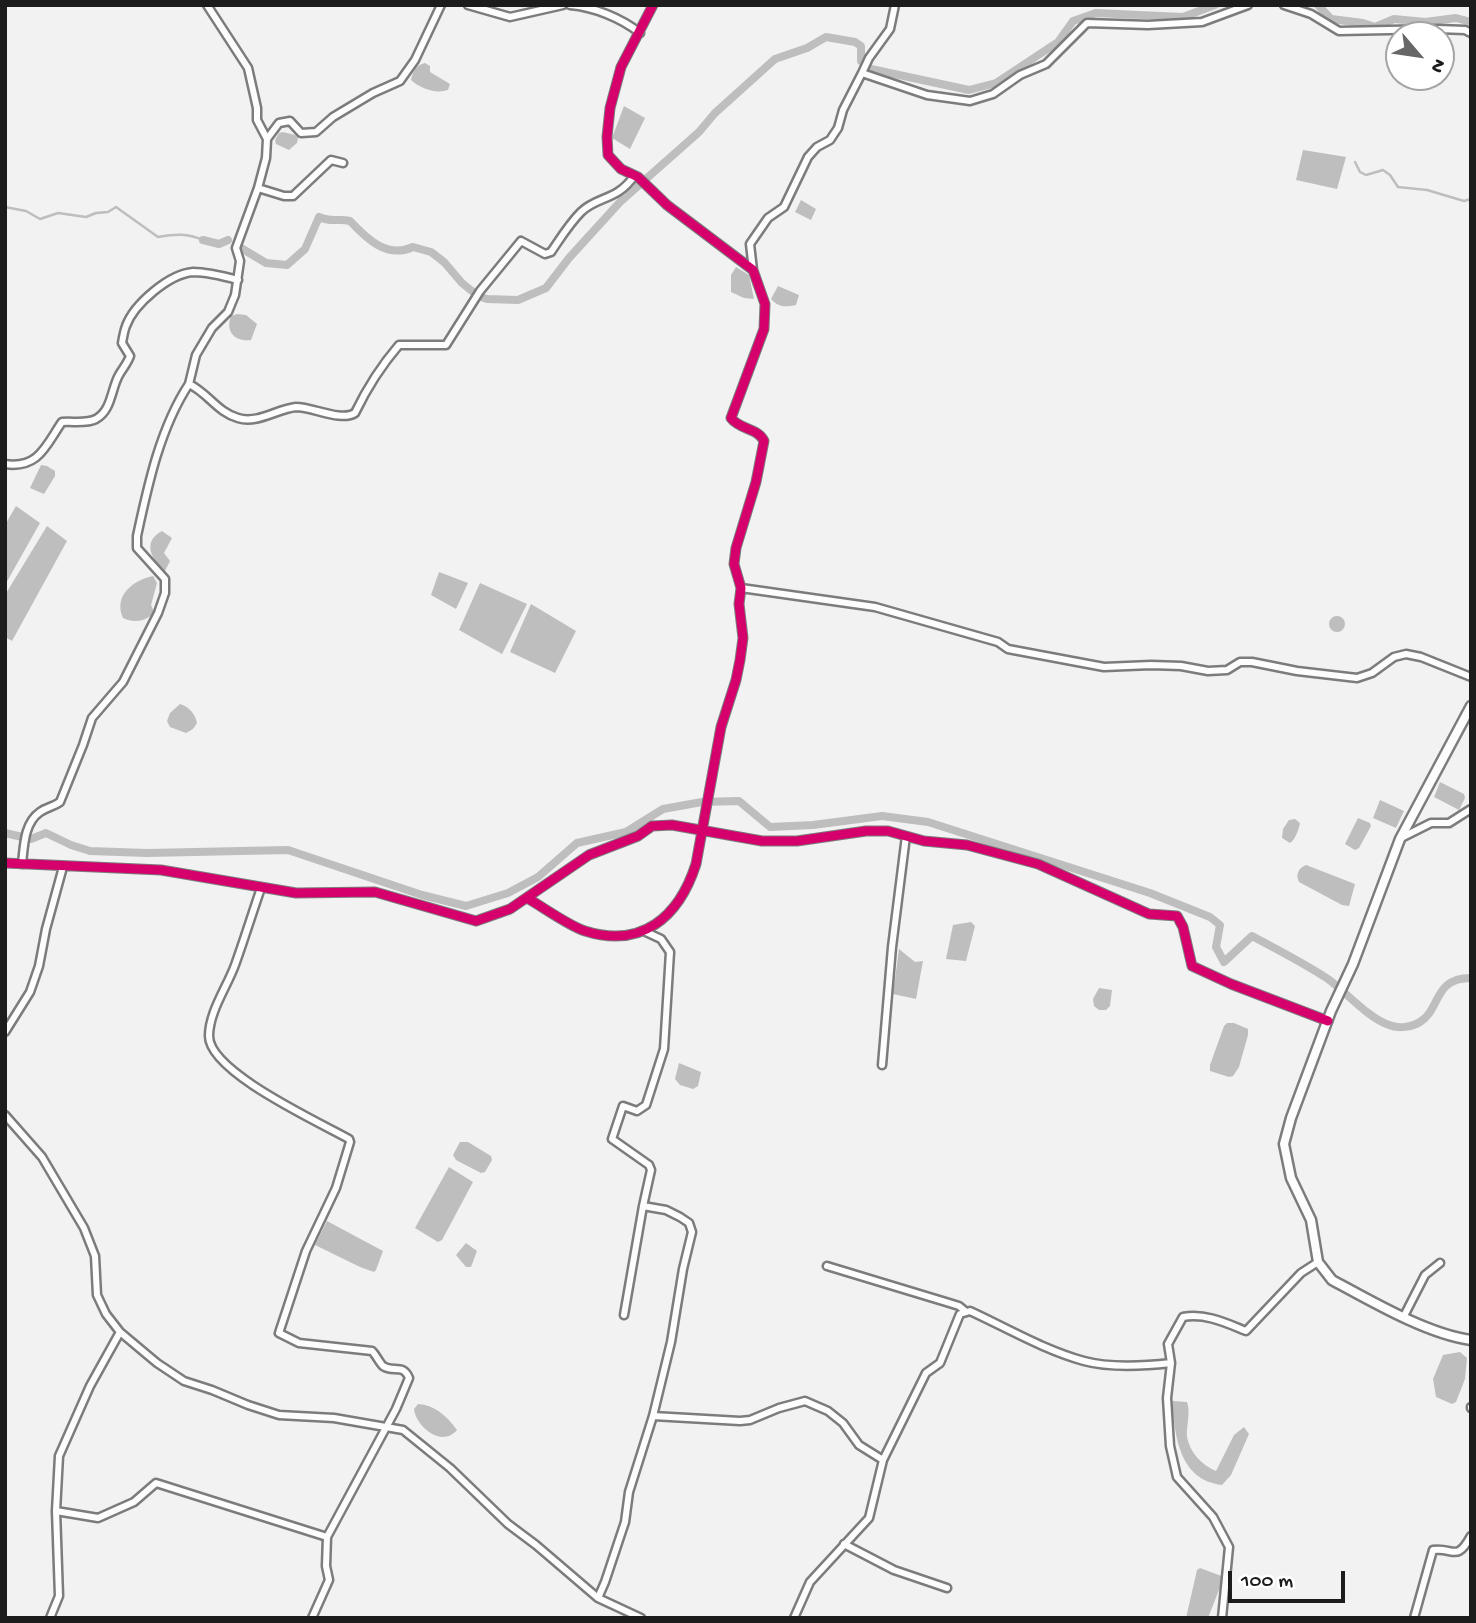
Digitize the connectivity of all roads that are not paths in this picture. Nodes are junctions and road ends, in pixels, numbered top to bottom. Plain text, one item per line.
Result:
1 (207, 5) edge
2 (441, 5) edge
3 (468, 5) edge
4 (563, 5) edge
5 (570, 5) edge
6 (653, 5) edge
7 (1248, 5) edge
8 (1283, 5) edge
9 (893, 6) edge
10 (640, 33) junction
11 (1471, 33) edge
12 (862, 73) junction
13 (267, 139) junction
14 (343, 163) dead end
15 (634, 176) junction
16 (258, 188) junction
17 (753, 270) junction
18 (237, 280) junction
19 (189, 384) junction
20 (5, 464) edge
21 (741, 589) junction
22 (1471, 677) edge
23 (1470, 712) edge
24 (1471, 809) edge
25 (704, 830) junction
26 (906, 836) junction
27 (1400, 839) junction
28 (5, 863) edge
29 (22, 864) junction
30 (63, 867) junction
31 (261, 888) junction
32 (527, 898) junction
33 (646, 932) junction
34 (1328, 1021) junction
35 (5, 1032) edge
36 (882, 1065) dead end
37 (5, 1115) edge
38 (643, 1206) junction
39 (1318, 1262) junction
40 (1440, 1263) dead end
41 (827, 1266) dead end
42 (965, 1311) junction
43 (624, 1315) dead end
44 (1404, 1316) junction
45 (120, 1332) junction
46 (1471, 1340) edge
47 (1171, 1363) junction
48 (653, 1416) junction
49 (385, 1427) junction
50 (883, 1460) junction
51 (55, 1511) junction
52 (1471, 1536) edge
53 (327, 1537) junction
54 (844, 1545) junction
55 (947, 1588) dead end
56 (598, 1598) junction
57 (621, 1610) junction
58 (50, 1618) edge
59 (312, 1618) edge
60 (617, 1618) edge
61 (641, 1618) edge
62 (794, 1618) edge
63 (1222, 1618) edge
64 (1414, 1618) edge

1 - 13 street
2 - 13 street
3 - 4 street
5 - 10 street
6 - 10 street
7 - 12 street
8 - 11 street
9 - 12 street
10 - 15 street
12 - 17 street
13 - 16 street
14 - 16 street
15 - 17 street
15 - 19 street
16 - 18 street
17 - 21 street
18 - 19 street
18 - 20 street
19 - 29 street
21 - 22 street
21 - 25 street
23 - 27 street
24 - 27 street
25 - 26 street
25 - 32 street
25 - 33 street
26 - 34 street
26 - 36 street
27 - 34 street
28 - 29 street
29 - 30 street
30 - 31 street
30 - 35 street
31 - 32 street
31 - 49 street
32 - 33 street
33 - 38 street
34 - 39 street
37 - 45 street
38 - 43 street
38 - 48 street
39 - 44 street
39 - 47 street
40 - 44 street
41 - 42 street
42 - 47 street
42 - 50 street
44 - 46 street
45 - 49 street
45 - 51 street
47 - 63 street
48 - 50 street
48 - 56 street
49 - 53 street
49 - 56 street
50 - 54 street
51 - 53 street
51 - 58 street
52 - 64 street
53 - 59 street
54 - 55 street
54 - 62 street
56 - 57 street
57 - 60 street
57 - 61 street

